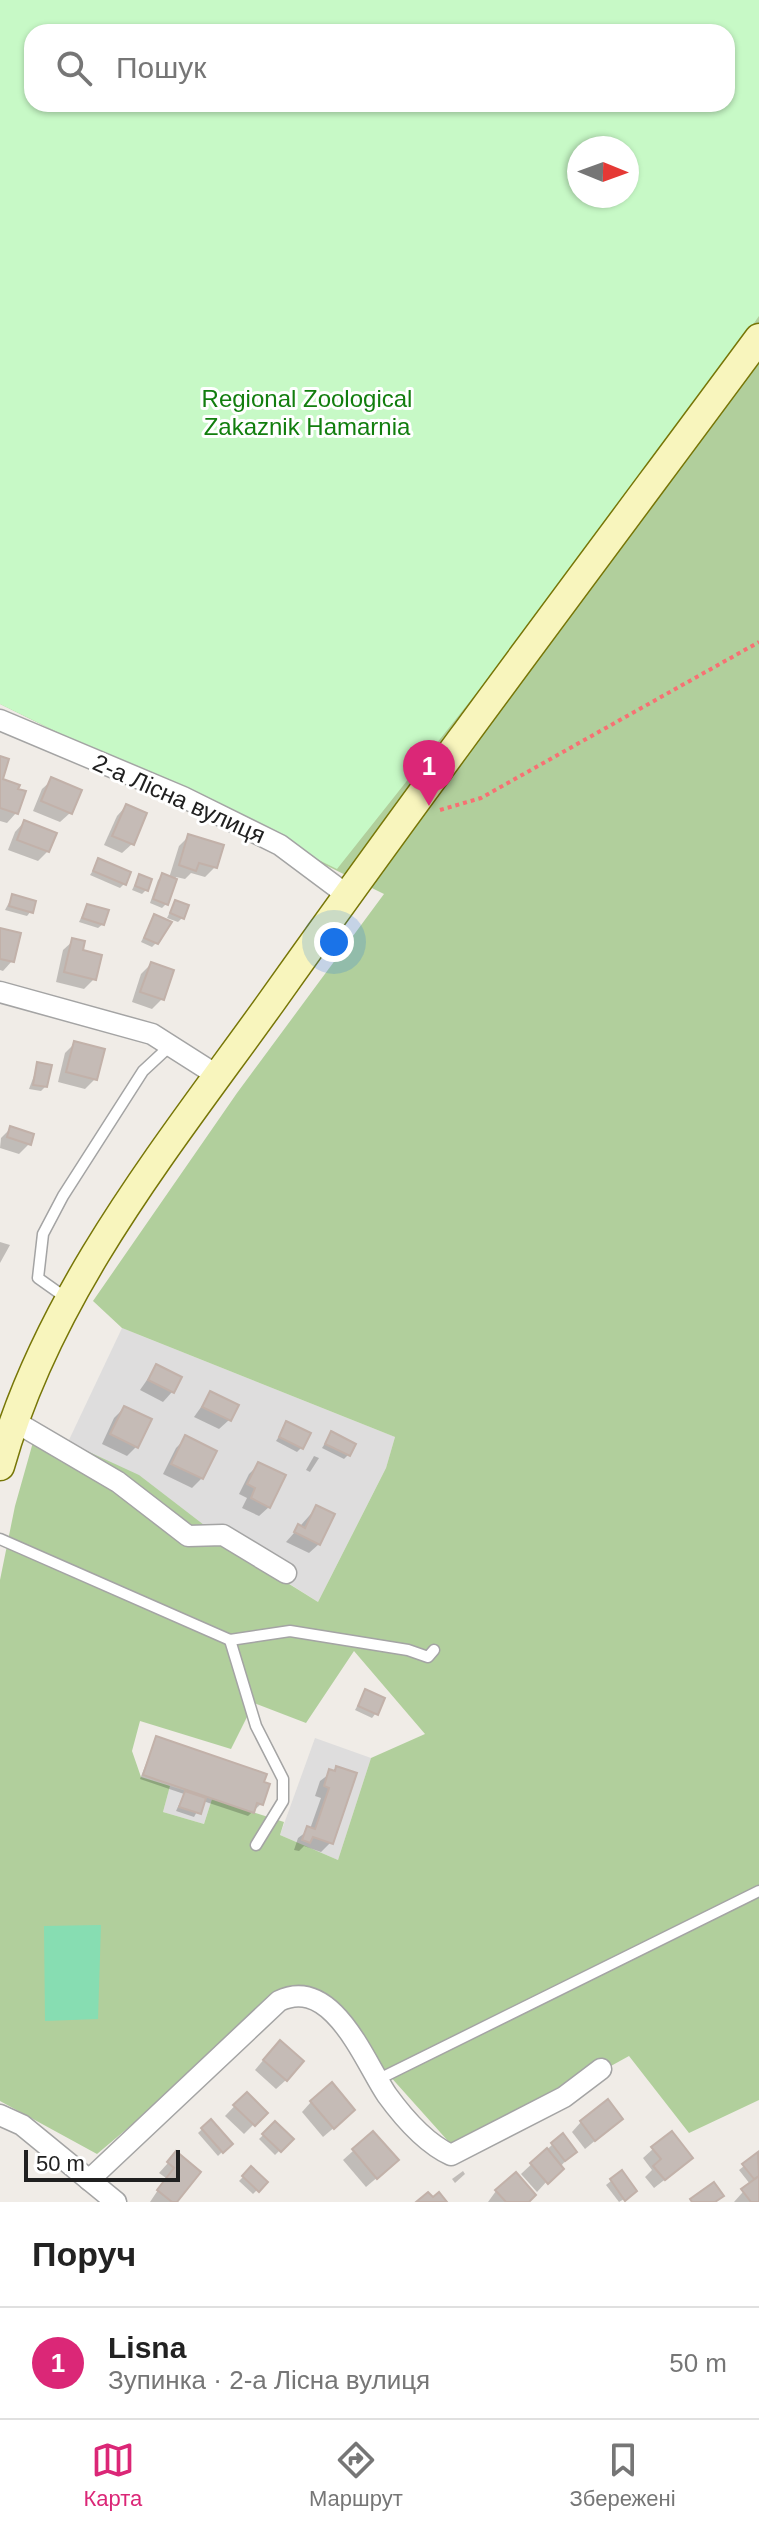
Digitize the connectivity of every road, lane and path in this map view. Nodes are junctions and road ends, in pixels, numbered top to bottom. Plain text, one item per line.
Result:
1 (759, 338) edge
2 (759, 642) edge
3 (0, 720) edge
4 (400, 821) junction
5 (347, 895) junction
6 (0, 992) edge
7 (172, 1044) junction
8 (218, 1076) junction
9 (69, 1300) junction
10 (14, 1421) junction
11 (0, 1466) edge
12 (0, 1539) edge
13 (286, 1573) dead end
14 (230, 1640) junction
15 (434, 1650) dead end
16 (256, 1845) dead end
17 (759, 1891) edge
18 (601, 2069) dead end
19 (377, 2080) junction
20 (0, 2115) edge
21 (89, 2180) junction
22 (116, 2202) edge

1 - 4 street
2 - 4 path
3 - 5 street, 2-а Лісна вулиця
4 - 5 street
5 - 8 street
6 - 7 street
7 - 8 street
7 - 9 lane
8 - 9 street
9 - 10 street
10 - 11 street
10 - 13 street
12 - 14 lane
14 - 15 lane
14 - 16 lane
17 - 19 lane
18 - 19 street
19 - 21 street
20 - 21 street
21 - 22 street

